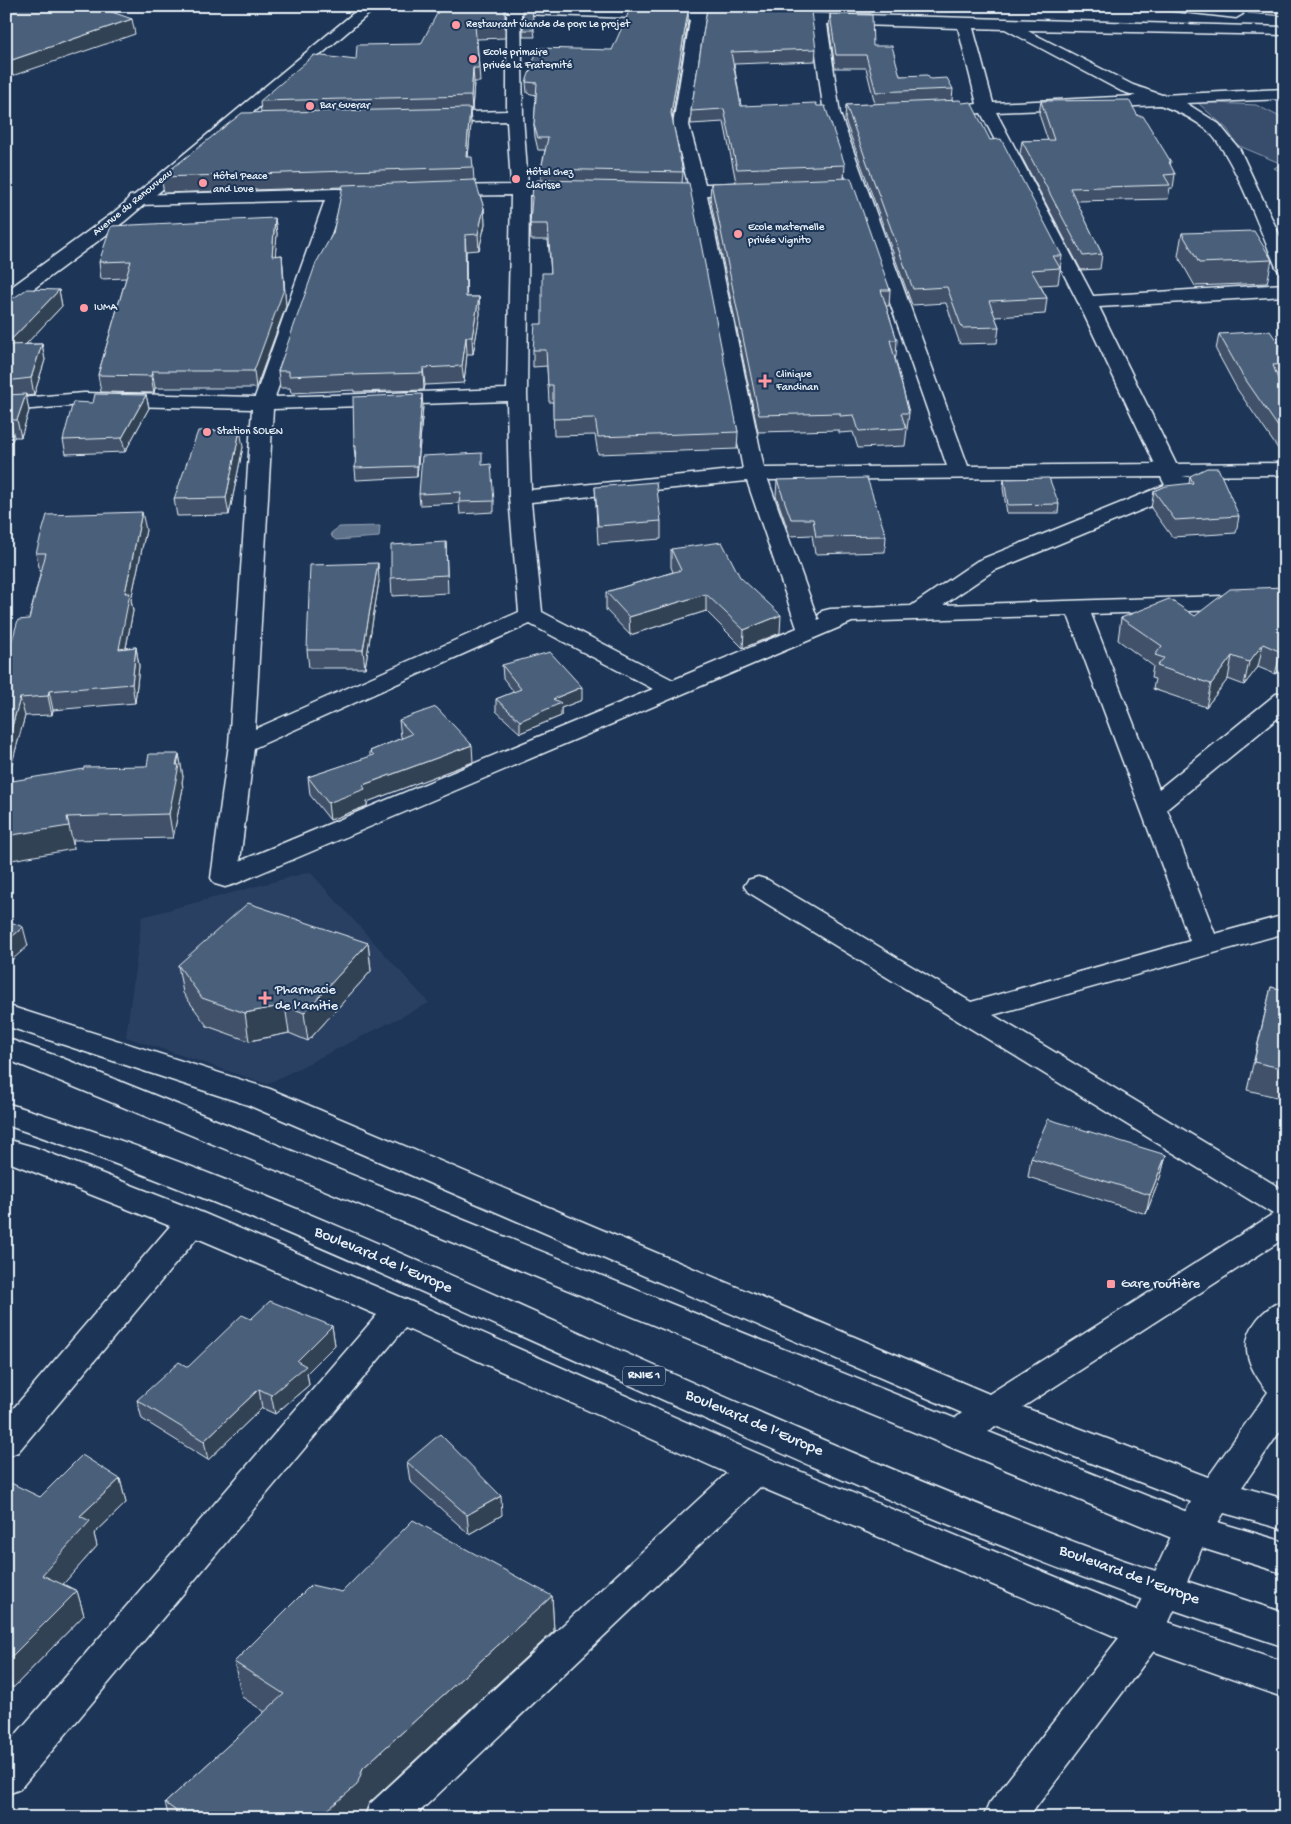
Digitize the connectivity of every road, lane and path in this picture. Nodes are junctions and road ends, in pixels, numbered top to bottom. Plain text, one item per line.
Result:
1 (371, 6) edge
2 (398, 6) edge
3 (1166, 6) edge
4 (514, 8) edge
5 (698, 16) junction
6 (819, 18) junction
7 (1285, 20) edge
8 (964, 24) junction
9 (1005, 25) junction
10 (1285, 31) edge
11 (1285, 94) edge
12 (1160, 100) junction
13 (986, 108) junction
14 (957, 110) edge
15 (852, 113) edge
16 (832, 114) junction
17 (515, 116) junction
18 (418, 118) edge
19 (234, 122) junction
20 (253, 122) edge
21 (859, 186) junction
22 (520, 188) junction
23 (802, 188) edge
24 (589, 189) edge
25 (764, 189) edge
26 (638, 190) edge
27 (420, 191) edge
28 (698, 191) junction
29 (374, 193) edge
30 (336, 194) junction
31 (136, 200) junction
32 (1285, 267) edge
33 (1285, 290) edge
34 (6, 300) edge
35 (1087, 302) junction
36 (517, 395) junction
37 (263, 403) junction
38 (6, 405) edge
39 (1285, 469) edge
40 (960, 473) junction
41 (755, 474) junction
42 (1172, 479) junction
43 (520, 497) junction
44 (1285, 600) edge
45 (1077, 608) junction
46 (917, 613) junction
47 (531, 615) junction
48 (808, 624) junction
49 (672, 689) junction
50 (1285, 699) edge
51 (242, 744) junction
52 (1153, 808) junction
53 (758, 886) dead end
54 (1285, 924) edge
55 (1206, 946) junction
56 (966, 1013) junction
57 (6, 1015) edge
58 (6, 1048) edge
59 (6, 1114) edge
60 (6, 1150) edge
61 (1285, 1206) edge
62 (192, 1222) junction
63 (1285, 1222) edge
64 (400, 1311) junction
65 (1285, 1313) edge
66 (1285, 1388) edge
67 (1285, 1396) edge
68 (991, 1410) junction
69 (960, 1434) junction
70 (6, 1442) edge
71 (755, 1469) junction
72 (1214, 1495) junction
73 (1285, 1515) edge
74 (1192, 1530) junction
75 (1285, 1558) edge
76 (1166, 1590) junction
77 (1285, 1630) edge
78 (1146, 1632) junction
79 (1285, 1680) edge
80 (6, 1776) edge
81 (384, 1818) edge
82 (1003, 1818) edge

1 - 19 main road, Avenue du Renouveau
2 - 4 main road
3 - 7 main road
4 - 5 main road
4 - 17 main road
5 - 6 main road
5 - 28 main road
6 - 8 main road
6 - 16 main road
8 - 9 main road
8 - 13 main road
9 - 10 main road
9 - 12 main road
11 - 12 main road
12 - 13 main road
12 - 32 main road
13 - 14 main road
13 - 35 main road
15 - 16 main road
16 - 21 main road
17 - 18 main road
17 - 22 main road
19 - 20 main road
19 - 31 main road, Avenue du Renouveau
21 - 23 main road
21 - 40 main road
22 - 24 main road
22 - 27 main road
22 - 36 main road
25 - 28 main road
26 - 28 main road
28 - 41 main road
29 - 30 main road
30 - 31 main road
30 - 37 main road
31 - 34 main road, Avenue du Renouveau
33 - 35 main road
35 - 42 main road
36 - 37 main road
36 - 43 main road
37 - 38 main road
37 - 51 main road
39 - 42 main road
40 - 41 main road
40 - 42 main road
41 - 43 main road
41 - 48 main road
42 - 46 main road
43 - 47 main road
44 - 45 main road
45 - 46 main road
45 - 52 main road
46 - 48 main road
47 - 49 main road
47 - 51 main road
48 - 49 main road
49 - 51 main road
50 - 52 main road
52 - 55 main road
53 - 56 main road
54 - 55 main road
55 - 56 main road
56 - 61 main road
57 - 68 main road
58 - 69 main road
59 - 76 main road, Boulevard de l’Europe / RNIE 1
60 - 62 main road
62 - 64 main road
62 - 70 main road
63 - 68 main road
64 - 71 main road
64 - 80 main road
65 - 66 main road
67 - 72 main road
68 - 69 main road
68 - 72 main road
69 - 74 main road
71 - 78 main road
71 - 81 main road
72 - 73 main road
72 - 74 main road
74 - 75 main road
74 - 76 main road
76 - 77 main road, Boulevard de l’Europe / RNIE 1
76 - 78 main road
78 - 79 main road
78 - 82 main road

